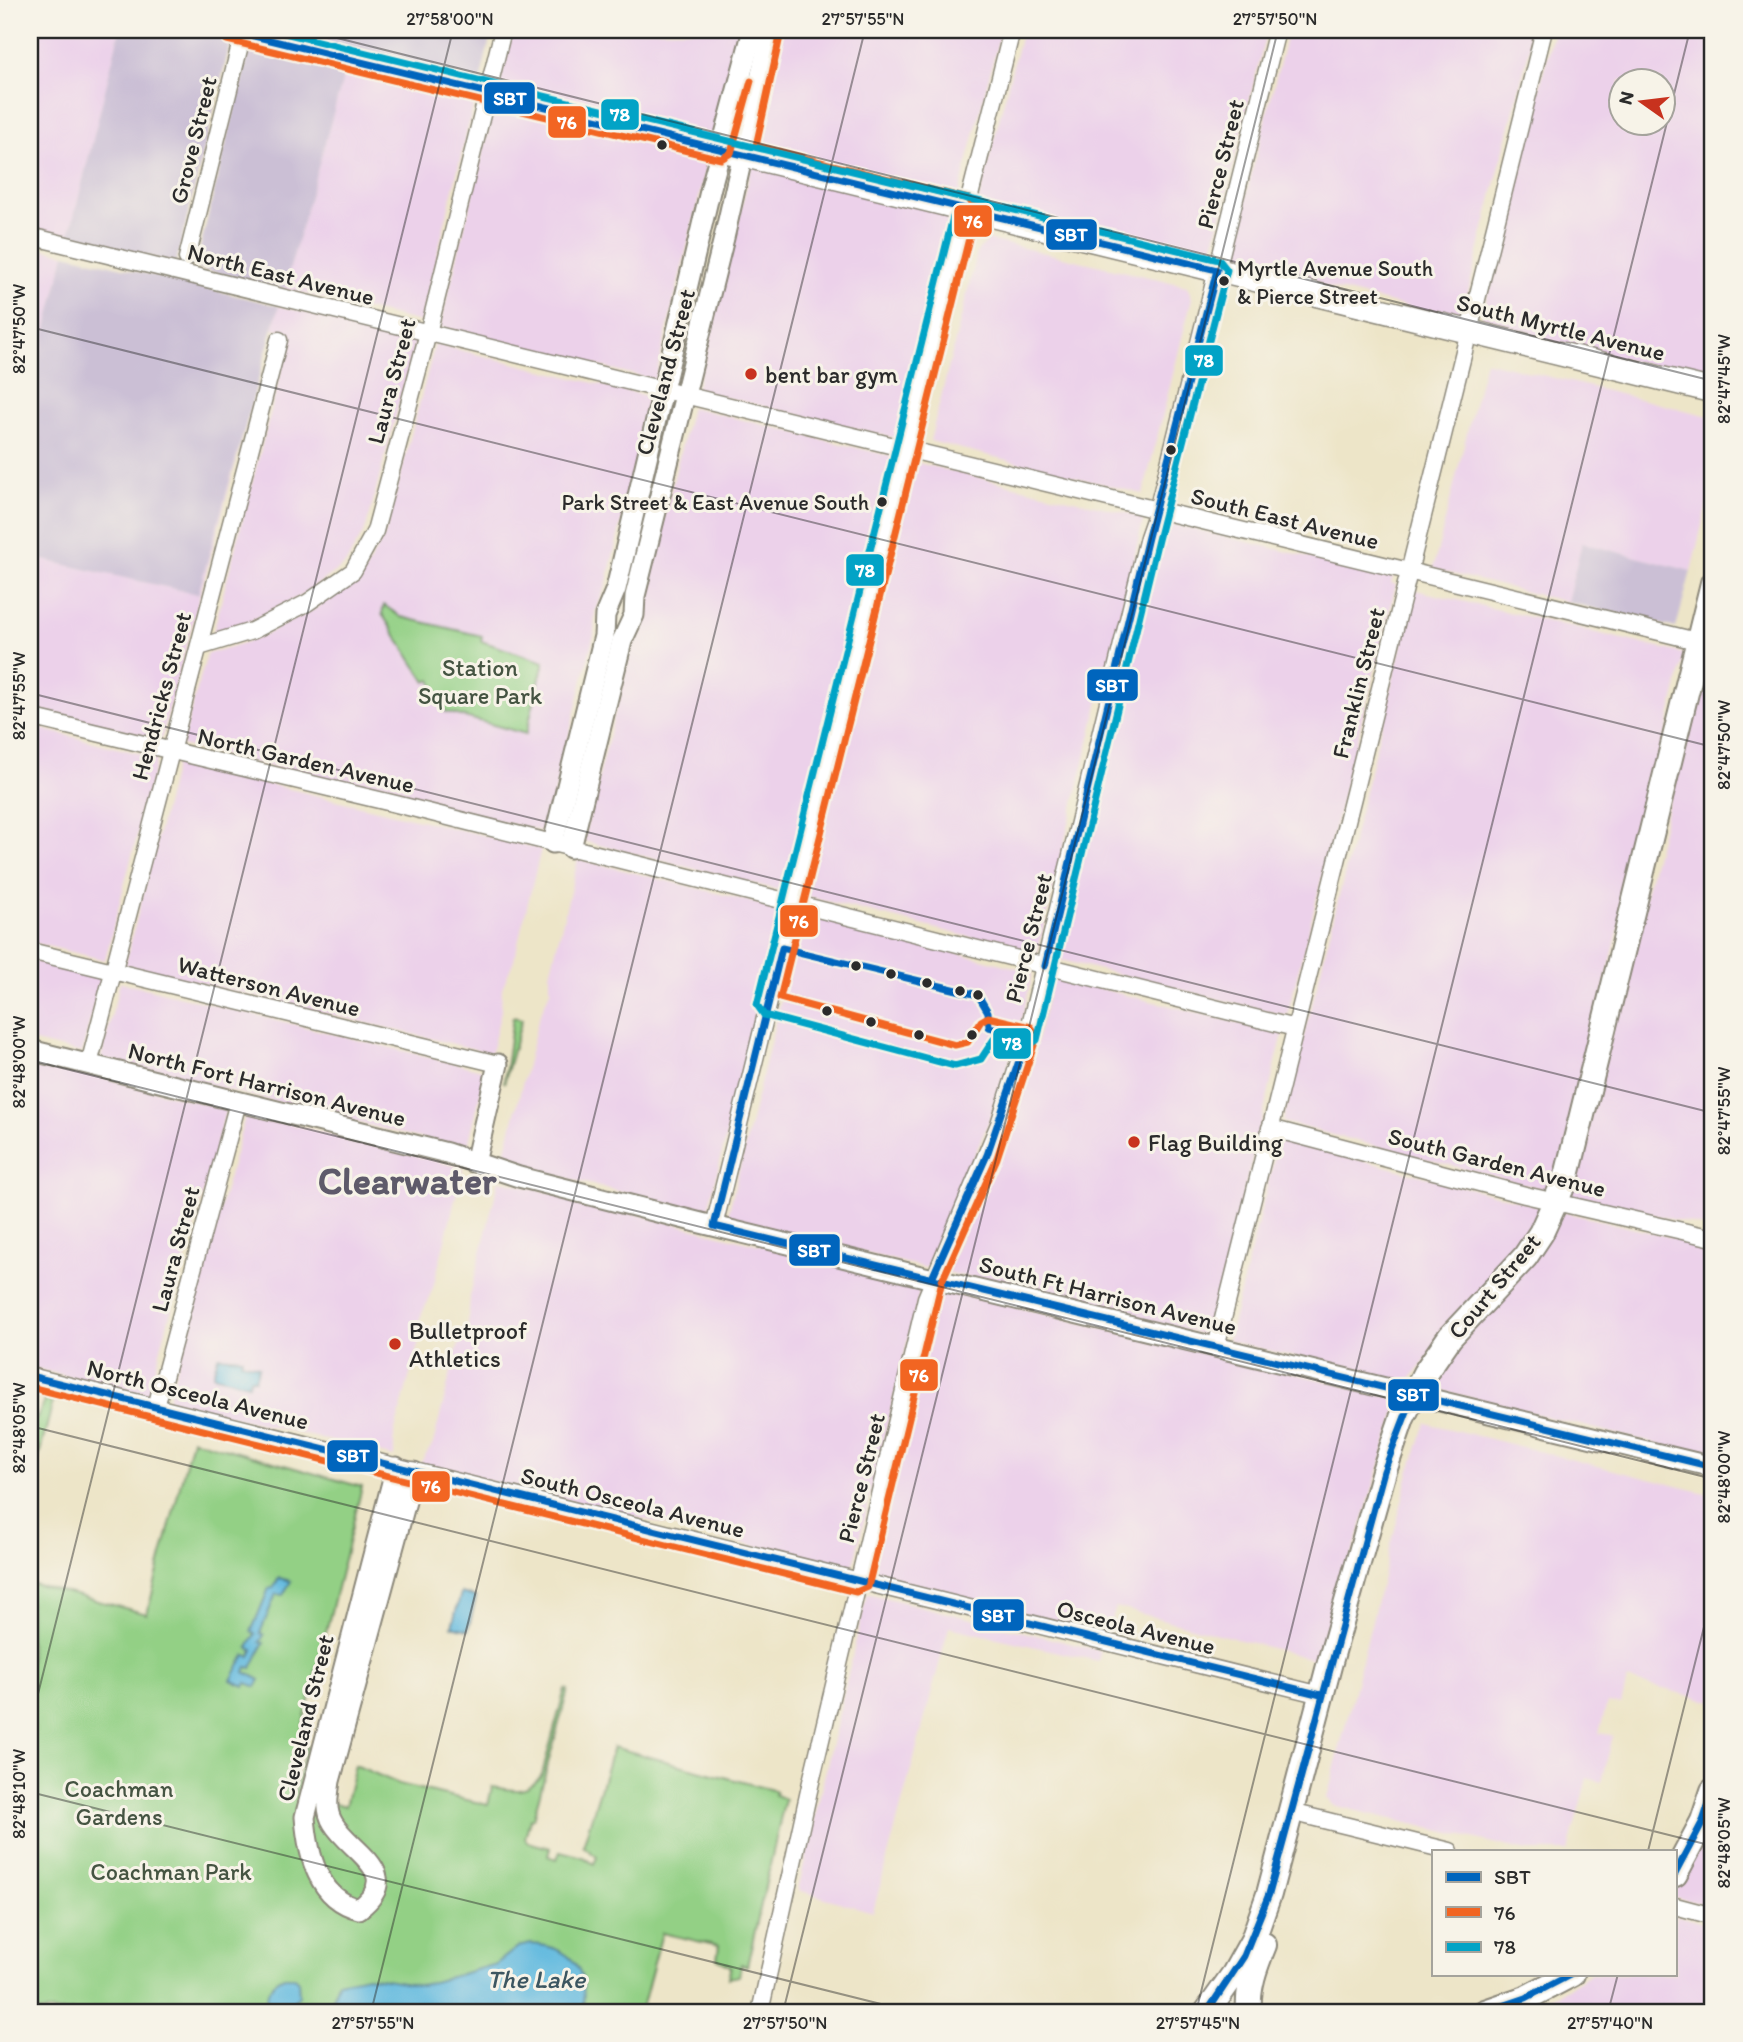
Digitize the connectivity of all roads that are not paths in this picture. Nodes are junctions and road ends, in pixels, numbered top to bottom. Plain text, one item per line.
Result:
1 (503, 30) edge
2 (753, 30) edge
3 (772, 30) edge
4 (1012, 30) edge
5 (1277, 30) edge
6 (1544, 30) edge
7 (236, 32) edge
8 (487, 92) junction
9 (721, 149) junction
10 (744, 154) junction
11 (966, 209) junction
12 (30, 236) edge
13 (187, 258) dead end
14 (1217, 270) junction
15 (1469, 331) junction
16 (428, 333) junction
17 (279, 340) dead end
18 (662, 391) junction
19 (1713, 391) edge
20 (684, 396) junction
21 (905, 450) junction
22 (1157, 511) junction
23 (1409, 572) junction
24 (1713, 583) edge
25 (1706, 643) edge
26 (199, 647) junction
27 (30, 717) edge
28 (169, 751) junction
29 (562, 845) junction
30 (793, 903) junction
31 (30, 951) edge
32 (1045, 965) junction
33 (113, 971) junction
34 (1295, 1028) junction
35 (30, 1050) edge
36 (89, 1064) junction
37 (498, 1064) joint
38 (238, 1102) junction
39 (1270, 1128) junction
40 (483, 1165) junction
41 (1557, 1201) junction
42 (714, 1226) junction
43 (1713, 1238) edge
44 (932, 1278) junction
45 (1216, 1347) junction
46 (30, 1376) edge
47 (1414, 1393) junction
48 (156, 1407) junction
49 (1713, 1467) edge
50 (405, 1469) junction
51 (859, 1581) junction
52 (1321, 1695) junction
53 (1713, 1791) edge
54 (1291, 1812) junction
55 (340, 1831) junction
56 (1446, 1850) edge
57 (310, 1853) junction
58 (1676, 1872) edge
59 (1676, 1906) edge
60 (1713, 1916) edge
61 (1569, 1976) edge
62 (760, 2012) edge
63 (1207, 2012) edge
64 (1249, 2012) edge
65 (1485, 2012) edge

1 - 8 street, Laura Street
2 - 9 street, Cleveland Street
3 - 10 street, Cleveland Street
4 - 11 street
5 - 14 street, Pierce Street
6 - 15 street, Franklin Street
7 - 8 main road, South Myrtle Avenue
7 - 13 street, Grove Street
8 - 9 main road, South Myrtle Avenue
8 - 16 street, Laura Street
9 - 10 main road, South Myrtle Avenue
9 - 18 street, Cleveland Street
10 - 11 main road, South Myrtle Avenue
10 - 20 street, Cleveland Street
11 - 14 main road, South Myrtle Avenue
11 - 21 street
12 - 16 street, North East Avenue
14 - 15 main road, South Myrtle Avenue
14 - 22 street, Pierce Street
15 - 19 main road, South Myrtle Avenue
15 - 23 street, Franklin Street
16 - 18 street, North East Avenue
16 - 26 street, Laura Street
17 - 26 street, Hendricks Street
18 - 20 street, North East Avenue
18 - 29 street, Cleveland Street
20 - 21 street, South East Avenue
20 - 29 street, Cleveland Street
21 - 22 street, South East Avenue
21 - 30 street
22 - 23 street, South East Avenue
22 - 32 street, Pierce Street
23 - 25 street, South East Avenue
23 - 34 street, Franklin Street
24 - 25 main road, Court Street
25 - 41 main road, Court Street
26 - 28 street, Hendricks Street
27 - 28 street, North Garden Avenue
28 - 29 street, North Garden Avenue
28 - 33 street, Hendricks Street
29 - 30 street
30 - 32 street
30 - 42 street
31 - 33 street, Watterson Avenue
32 - 34 street
32 - 44 street, Pierce Street
33 - 36 street, Hendricks Street
33 - 37 street, Watterson Avenue
34 - 39 street, Franklin Street
35 - 36 street, North Fort Harrison Avenue
36 - 38 street, North Fort Harrison Avenue
37 - 40 street
38 - 40 street, North Fort Harrison Avenue
38 - 48 street, Laura Street
39 - 41 street, South Garden Avenue
39 - 45 street, Franklin Street
40 - 42 street, South Ft Harrison Avenue
41 - 43 street, South Garden Avenue
41 - 47 main road, Court Street
42 - 44 street, South Ft Harrison Avenue
44 - 45 street, South Ft Harrison Avenue
44 - 51 street, Pierce Street
45 - 47 street, South Ft Harrison Avenue
46 - 48 street, North Osceola Avenue
47 - 49 street, South Ft Harrison Avenue
47 - 52 main road, Court Street
48 - 50 street, North Osceola Avenue
50 - 51 street, South Osceola Avenue
50 - 55 street, Cleveland Street
50 - 57 street, Cleveland Street
51 - 52 street, Osceola Avenue
51 - 62 street, Pierce Street
52 - 54 main road, Court Street
53 - 58 main road
54 - 56 street
54 - 63 main road, Court Street
54 - 64 main road
55 - 57 street
55 - 57 street, Cleveland Street
59 - 60 street
61 - 65 main road

